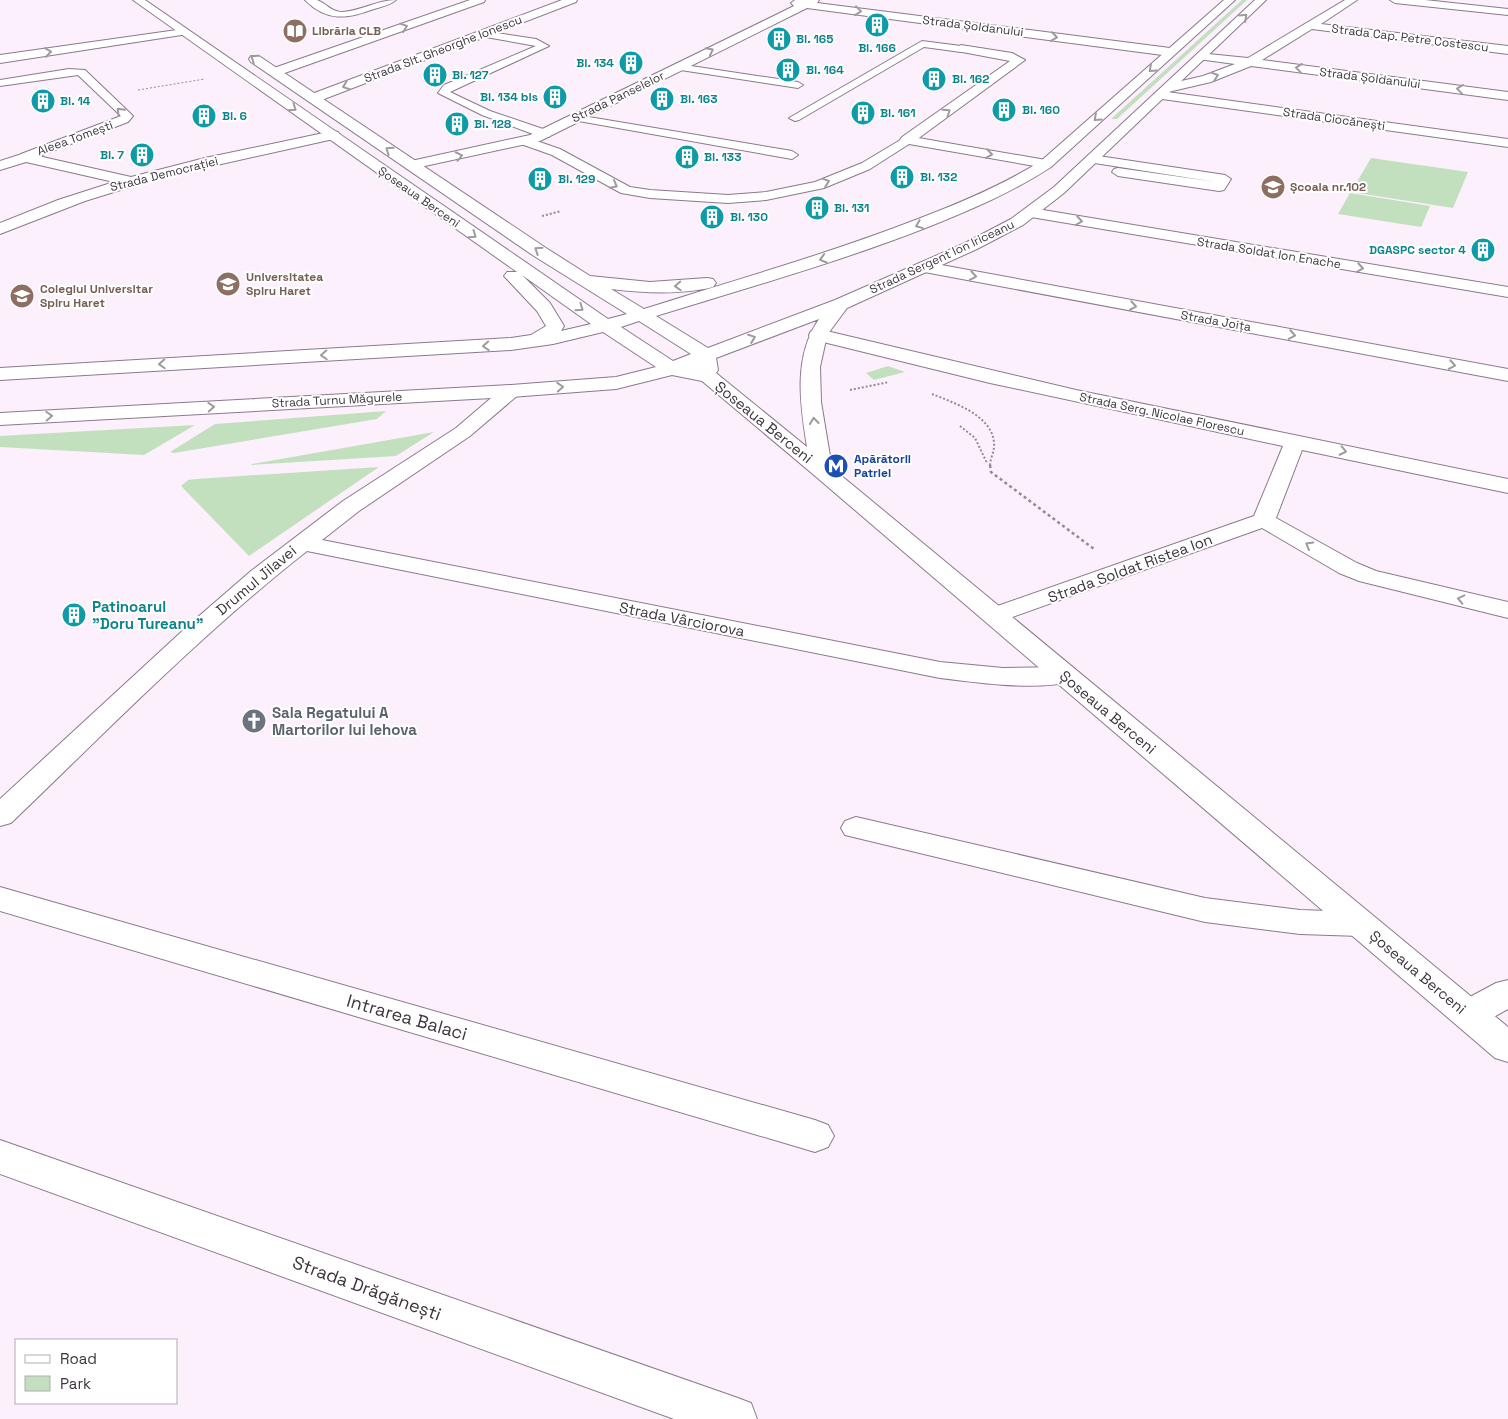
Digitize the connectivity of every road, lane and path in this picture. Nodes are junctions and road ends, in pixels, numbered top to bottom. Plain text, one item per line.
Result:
1 (138, 0) edge
2 (310, 0) edge
3 (391, 0) edge
4 (480, 0) edge
5 (572, 0) edge
6 (1230, 0) edge
7 (1261, 0) edge
8 (1352, 0) edge
9 (1395, 0) edge
10 (782, 1) edge
11 (810, 2) edge
12 (1508, 12) edge
13 (1312, 26) junction
14 (1000, 30) junction
15 (184, 32) junction
16 (483, 34) junction
17 (961, 50) junction
18 (1508, 50) edge
19 (245, 52) dead end
20 (1170, 52) junction
21 (1202, 56) junction
22 (0, 59) edge
23 (1251, 62) junction
24 (678, 67) junction
25 (275, 72) junction
26 (242, 73) junction
27 (0, 83) edge
28 (798, 85) dead end
29 (1164, 92) junction
30 (105, 95) junction
31 (1508, 96) edge
32 (314, 98) junction
33 (577, 118) junction
34 (794, 118) dead end
35 (545, 134) junction
36 (333, 135) junction
37 (907, 140) junction
38 (525, 141) junction
39 (1508, 143) edge
40 (792, 154) dead end
41 (25, 157) junction
42 (1092, 159) junction
43 (1046, 164) junction
44 (411, 165) junction
45 (0, 166) edge
46 (383, 171) junction
47 (1118, 172) dead end
48 (130, 182) junction
49 (562, 211) dead end
50 (1031, 213) junction
51 (542, 216) dead end
52 (0, 229) edge
53 (496, 250) junction
54 (925, 267) junction
55 (778, 272) junction
56 (579, 277) junction
57 (1508, 292) edge
58 (841, 304) junction
59 (647, 323) junction
60 (606, 326) junction
61 (818, 334) junction
62 (535, 341) junction
63 (698, 350) junction
64 (672, 369) junction
65 (0, 374) edge
66 (1508, 375) edge
67 (708, 376) junction
68 (897, 380) dead end
69 (850, 390) dead end
70 (511, 391) junction
71 (932, 394) dead end
72 (0, 419) edge
73 (960, 426) dead end
74 (1295, 442) junction
75 (988, 463) junction
76 (822, 470) junction
77 (1508, 486) edge
78 (1264, 520) junction
79 (301, 543) junction
80 (1123, 570) junction
81 (1508, 610) edge
82 (995, 616) junction
83 (1066, 675) junction
84 (11, 793) edge
85 (0, 816) edge
86 (856, 828) dead end
87 (0, 899) edge
88 (1360, 924) junction
89 (1508, 993) edge
90 (1469, 1014) junction
91 (1508, 1048) edge
92 (815, 1136) dead end
93 (0, 1157) edge
94 (735, 1419) edge

1 - 15 street, Șoseaua Berceni
2 - 3 lane
25 -> 4 street
5 - 16 street, Strada Slt. Gheorghe Ionescu
6 - 20 street
21 -> 7 street, Strada Sergent Ion Iriceanu
8 - 13 street
9 - 12 street
10 - 11 street, Strada Șoldanului
11 -> 14 street, Strada Șoldanului
24 -> 11 street, Strada Panselelor
13 - 18 street, Strada Cap. Petre Costescu
13 - 23 street
14 - 17 street
14 -> 20 street, Strada Șoldanului
22 -> 15 street
15 - 26 street, Șoseaua Berceni
16 -> 32 street, Strada Slt. Gheorghe Ionescu
16 - 35 lane
17 - 34 lane
37 -> 17 street
25 -> 19 street, Șoseaua Berceni
20 -> 43 street
21 - 23 street, Strada Șoldanului
21 - 29 street, Strada Sergent Ion Iriceanu
29 -> 23 street
31 -> 23 street, Strada Șoldanului
24 - 28 lane
24 - 33 street, Strada Panselelor
25 - 32 street, Șoseaua Berceni
26 - 30 path
26 -> 36 street, Șoseaua Berceni
27 - 30 lane, Aleea Tomești
29 - 39 street, Strada Ciocănești
29 - 42 street, Strada Sergent Ion Iriceanu
41 -> 30 lane, Aleea Tomești
44 -> 32 street, Șoseaua Berceni
33 - 35 street, Strada Panselelor
33 - 40 lane
35 - 38 street, Strada Panselelor
36 - 46 street, Șoseaua Berceni
36 - 48 street, Strada Democrației
38 -> 37 lane
37 -> 43 lane
44 -> 38 street, Strada Panselelor
41 - 45 street
41 - 48 street
42 - 47 lane
42 - 50 street, Strada Sergent Ion Iriceanu
43 -> 55 street
44 - 46 street, Strada Panselelor
56 -> 44 street, Șoseaua Berceni
46 -> 53 street, Șoseaua Berceni
48 - 52 street, Strada Democrației
49 - 51 path
50 - 54 street, Strada Sergent Ion Iriceanu
50 -> 57 street, Strada Soldat Ion Enache
53 -> 60 street, Șoseaua Berceni
53 - 62 street
54 - 58 street, Strada Sergent Ion Iriceanu
54 -> 66 street, Strada Joița
55 -> 56 street
55 - 59 street
56 - 59 street, Șoseaua Berceni
58 - 61 street
63 -> 58 street, Strada Sergent Ion Iriceanu
59 - 60 street
59 - 63 street
59 - 64 street
60 - 62 street
60 - 64 street, Șoseaua Berceni
61 - 74 street, Strada Serg. Nicolae Florescu
76 -> 61 street
62 -> 65 street
63 - 64 street, Strada Sergent Ion Iriceanu
63 - 67 street, Șoseaua Berceni
64 - 67 street, Șoseaua Berceni
70 -> 64 street, Strada Turnu Măgurele
67 - 76 street, Șoseaua Berceni
68 - 69 path
72 -> 70 street, Strada Turnu Măgurele
70 - 79 street, Drumul Jilavei
71 - 75 path
73 - 75 path
74 -> 77 street, Strada Serg. Nicolae Florescu
74 - 78 street
75 - 80 path
76 - 82 street, Șoseaua Berceni
78 - 80 street, Strada Soldat Ristea Ion
81 -> 78 street
79 - 83 street, Strada Vârciorova
79 - 84 street, Drumul Jilavei
80 - 82 street, Strada Soldat Ristea Ion
82 - 83 street, Șoseaua Berceni
83 - 88 street, Șoseaua Berceni
84 - 85 street, Drumul Jilavei
86 - 88 street
87 - 92 street, Intrarea Balaci
88 - 90 street, Șoseaua Berceni
89 - 90 street
90 - 91 street, Șoseaua Berceni
93 - 94 street, Strada Drăgănești

